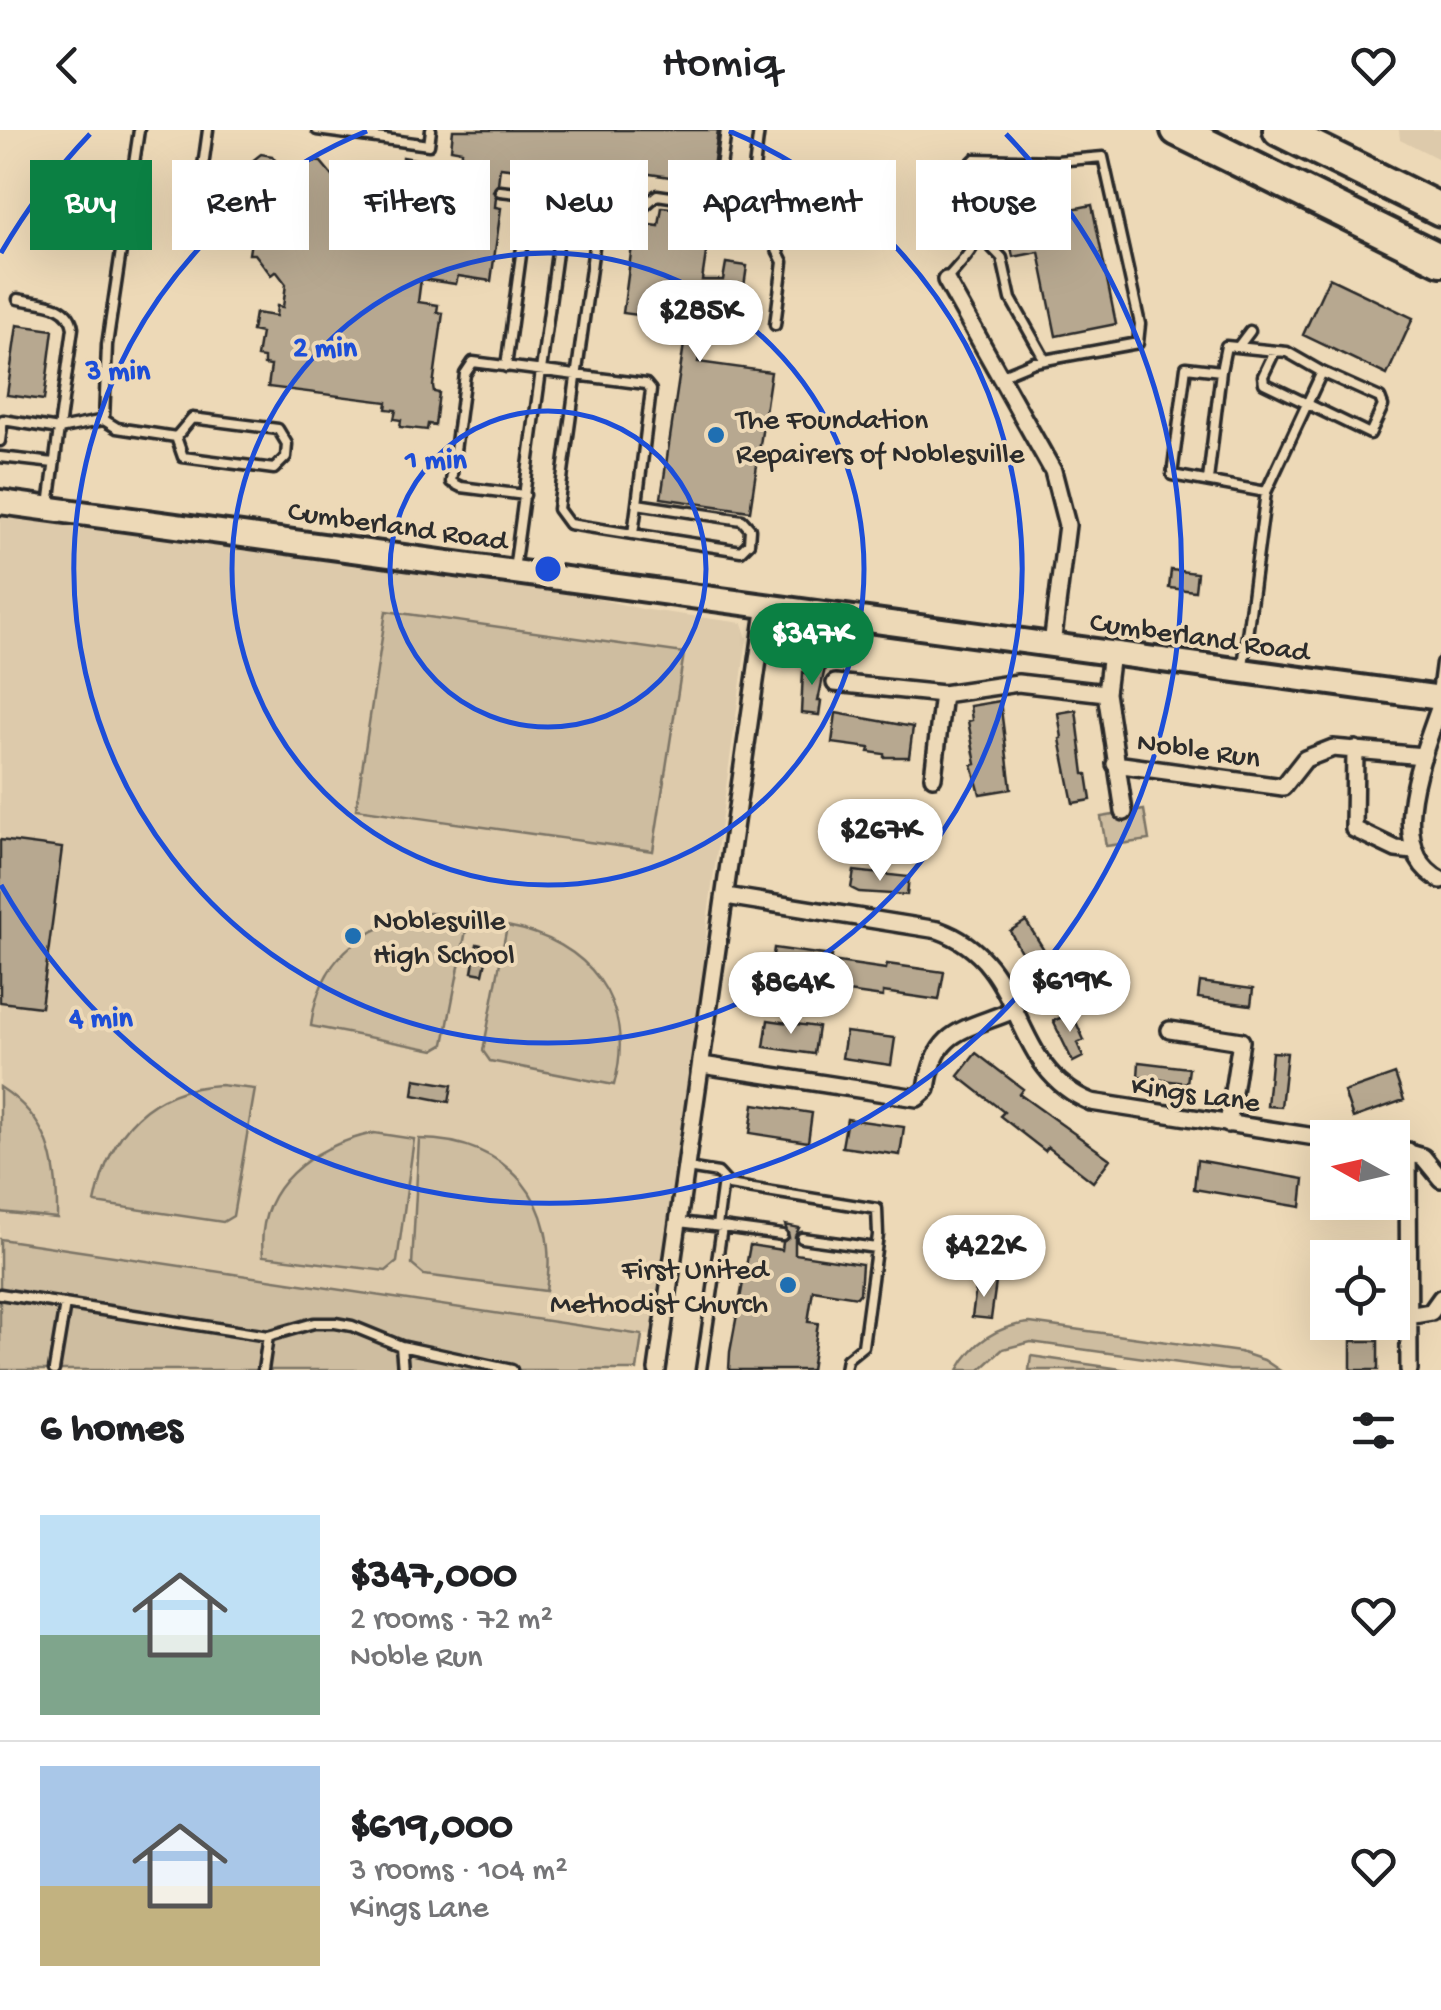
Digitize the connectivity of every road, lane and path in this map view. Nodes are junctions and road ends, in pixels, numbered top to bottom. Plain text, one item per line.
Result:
1 (139, 130) edge
2 (208, 130) edge
3 (316, 130) edge
4 (431, 130) edge
5 (726, 130) edge
6 (760, 130) edge
7 (1177, 130) edge
8 (1279, 130) edge
9 (204, 160) edge
10 (722, 160) edge
11 (756, 160) edge
12 (974, 160) edge
13 (1016, 160) edge
14 (1068, 160) edge
15 (500, 191) dead end
16 (510, 192) edge
17 (1441, 210) edge
18 (522, 250) edge
19 (558, 250) edge
20 (593, 250) edge
21 (777, 250) edge
22 (971, 250) edge
23 (995, 250) edge
24 (1441, 260) edge
25 (946, 280) joint
26 (18, 299) dead end
27 (775, 325) dead end
28 (1250, 331) dead end
29 (1285, 342) dead end
30 (1238, 347) junction
31 (1275, 351) junction
32 (1287, 352) junction
33 (1045, 360) junction
34 (506, 366) junction
35 (541, 371) junction
36 (1221, 371) junction
37 (1322, 372) junction
38 (576, 375) junction
39 (1000, 376) junction
40 (1308, 405) junction
41 (104, 420) junction
42 (59, 429) junction
43 (176, 436) junction
44 (0, 441) edge
45 (0, 457) edge
46 (54, 463) junction
47 (1208, 480) junction
48 (1266, 492) junction
49 (524, 495) junction
50 (0, 502) edge
51 (637, 504) junction
52 (49, 508) junction
53 (634, 534) junction
54 (514, 570) junction
55 (766, 604) junction
56 (1052, 644) junction
57 (1112, 653) junction
58 (1441, 663) edge
59 (1242, 671) junction
60 (836, 683) dead end
61 (1106, 693) junction
62 (944, 694) junction
63 (1440, 700) edge
64 (1355, 749) junction
65 (1423, 756) junction
66 (1116, 764) junction
67 (933, 777) dead end
68 (1124, 812) dead end
69 (1413, 850) junction
70 (1441, 880) edge
71 (726, 896) junction
72 (1014, 1010) junction
73 (1170, 1030) dead end
74 (702, 1066) junction
75 (1228, 1124) junction
76 (1310, 1136) edge
77 (1410, 1153) edge
78 (686, 1168) junction
79 (1441, 1179) edge
80 (723, 1181) junction
81 (679, 1222) junction
82 (720, 1227) junction
83 (782, 1235) dead end
84 (802, 1238) dead end
85 (876, 1248) junction
86 (0, 1294) edge
87 (1441, 1298) edge
88 (66, 1304) junction
89 (1410, 1316) edge
90 (268, 1336) junction
91 (1408, 1340) edge
92 (401, 1346) junction
93 (54, 1370) edge
94 (263, 1370) edge
95 (403, 1370) edge
96 (512, 1370) edge
97 (657, 1370) edge
98 (700, 1370) edge
99 (846, 1370) edge
100 (1409, 1370) edge

1 - 41 lane
2 - 9 lane
3 - 4 lane
5 - 10 lane
6 - 11 lane
7 - 24 highway
8 - 17 highway
12 - 13 lane
14 - 33 lane
15 - 16 lane
18 - 34 lane
19 - 35 lane
20 - 38 lane
21 - 27 lane
22 - 25 lane
23 - 33 lane
25 - 39 street
26 - 42 lane
28 - 30 lane
29 - 32 lane
30 - 31 lane
30 - 36 lane
31 - 32 lane
31 - 40 lane
32 - 37 lane
33 - 39 lane
34 - 35 lane
34 - 49 lane
35 - 38 lane
35 - 49 lane
36 - 47 lane
36 - 47 lane
37 - 40 lane
37 - 40 lane
38 - 51 lane
38 - 53 lane
39 - 56 street
40 - 48 lane
41 - 42 lane
41 - 43 lane
42 - 44 lane
42 - 46 lane
43 - 43 lane
45 - 46 lane
46 - 52 lane
47 - 48 lane
48 - 59 lane
49 - 54 lane
50 - 52 street, Cumberland Road
51 - 53 lane
51 - 53 lane
52 - 54 street, Cumberland Road
54 - 55 street, Cumberland Road
55 - 56 street, Cumberland Road
55 - 71 street
56 - 57 street, Cumberland Road
57 - 59 street, Cumberland Road
57 - 61 street, Noble Run
58 - 63 lane
59 - 63 street, Cumberland Road
60 - 62 street, Noble Run
61 - 62 street, Noble Run
61 - 66 street, Noble Run
62 - 67 street
63 - 65 street
64 - 65 street
64 - 66 street, Noble Run
64 - 69 street
65 - 69 street
66 - 68 street, Noble Run
69 - 70 street
71 - 72 street, Kings Lane
71 - 74 street
72 - 74 street
72 - 75 street, Kings Lane
73 - 75 street
74 - 78 street
75 - 76 street, Kings Lane
77 - 79 street
78 - 80 lane
78 - 81 street
80 - 82 lane
80 - 85 lane
81 - 82 lane
81 - 97 street
82 - 83 lane
82 - 98 lane
84 - 85 lane
85 - 99 lane
86 - 88 lane
87 - 89 street
88 - 90 lane
88 - 93 lane
90 - 92 lane
90 - 94 lane
91 - 100 street
92 - 95 lane
92 - 96 lane

